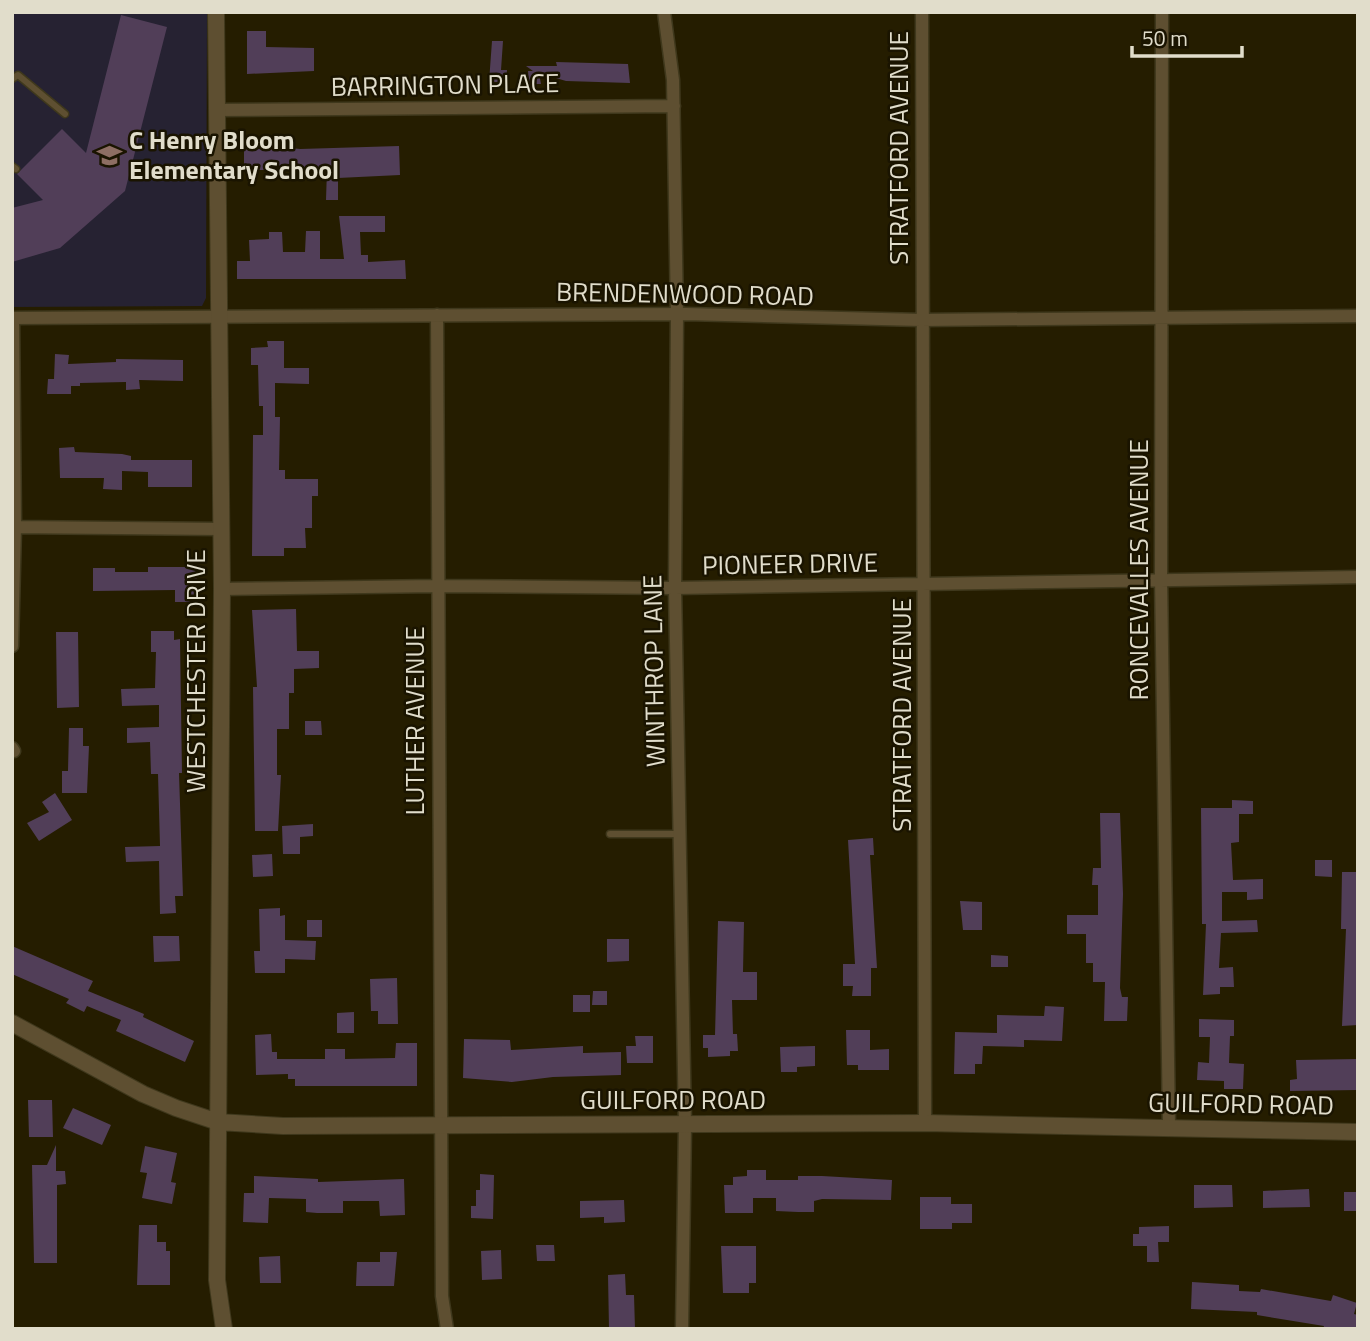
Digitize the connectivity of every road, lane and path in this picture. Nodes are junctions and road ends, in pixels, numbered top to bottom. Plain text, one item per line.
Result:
1 (216, 12) edge
2 (664, 12) edge
3 (922, 12) edge
4 (1162, 12) edge
5 (12, 79) edge
6 (674, 106) junction
7 (216, 110) junction
8 (65, 114) dead end
9 (677, 314) junction
10 (219, 315) junction
11 (437, 315) junction
12 (1358, 316) edge
13 (1161, 317) junction
14 (13, 318) edge
15 (921, 320) junction
16 (14, 527) edge
17 (220, 529) junction
18 (1358, 576) edge
19 (1161, 578) junction
20 (924, 584) junction
21 (437, 586) junction
22 (675, 588) junction
23 (222, 589) junction
24 (12, 646) edge
25 (610, 834) dead end
26 (679, 834) junction
27 (12, 1023) edge
28 (218, 1122) junction
29 (925, 1123) junction
30 (685, 1125) junction
31 (440, 1126) junction
32 (1169, 1127) junction
33 (1358, 1132) edge
34 (224, 1329) edge
35 (447, 1329) edge
36 (682, 1329) edge

1 - 7 street, WESTCHESTER DRIVE
2 - 6 street, WINTHROP LANE
3 - 15 street, STRATFORD AVENUE
4 - 13 street, RONCEVALLES AVENUE
5 - 8 lane
6 - 7 street, BARRINGTON PLACE
6 - 9 street, WINTHROP LANE
7 - 10 street, WESTCHESTER DRIVE
9 - 11 street, BRENDENWOOD ROAD
9 - 15 street, BRENDENWOOD ROAD
9 - 22 street, WINTHROP LANE
10 - 11 street, BRENDENWOOD ROAD
10 - 14 street, BRENDENWOOD ROAD
10 - 17 street, WESTCHESTER DRIVE
11 - 21 street, LUTHER AVENUE
12 - 13 street, BRENDENWOOD ROAD
13 - 15 street, BRENDENWOOD ROAD
13 - 19 street, RONCEVALLES AVENUE
14 - 16 street
15 - 20 street, STRATFORD AVENUE
16 - 17 street
16 - 24 street
17 - 23 street, WESTCHESTER DRIVE
18 - 19 street, PIONEER DRIVE
19 - 20 street, PIONEER DRIVE
19 - 32 street, RONCEVALLES AVENUE
20 - 22 street, PIONEER DRIVE
20 - 29 street, STRATFORD AVENUE
21 - 22 street, PIONEER DRIVE
21 - 23 street, PIONEER DRIVE
21 - 31 street, LUTHER AVENUE
22 - 26 street, WINTHROP LANE
23 - 28 street, WESTCHESTER DRIVE
25 - 26 lane
26 - 30 street, WINTHROP LANE
27 - 28 street, GUILFORD ROAD
28 - 31 street, GUILFORD ROAD
28 - 34 street, WESTCHESTER DRIVE
29 - 30 street, GUILFORD ROAD
29 - 32 street, GUILFORD ROAD
30 - 31 street, GUILFORD ROAD
30 - 36 street, WINTHROP LANE
31 - 35 street, LUTHER AVENUE
32 - 33 street, GUILFORD ROAD

